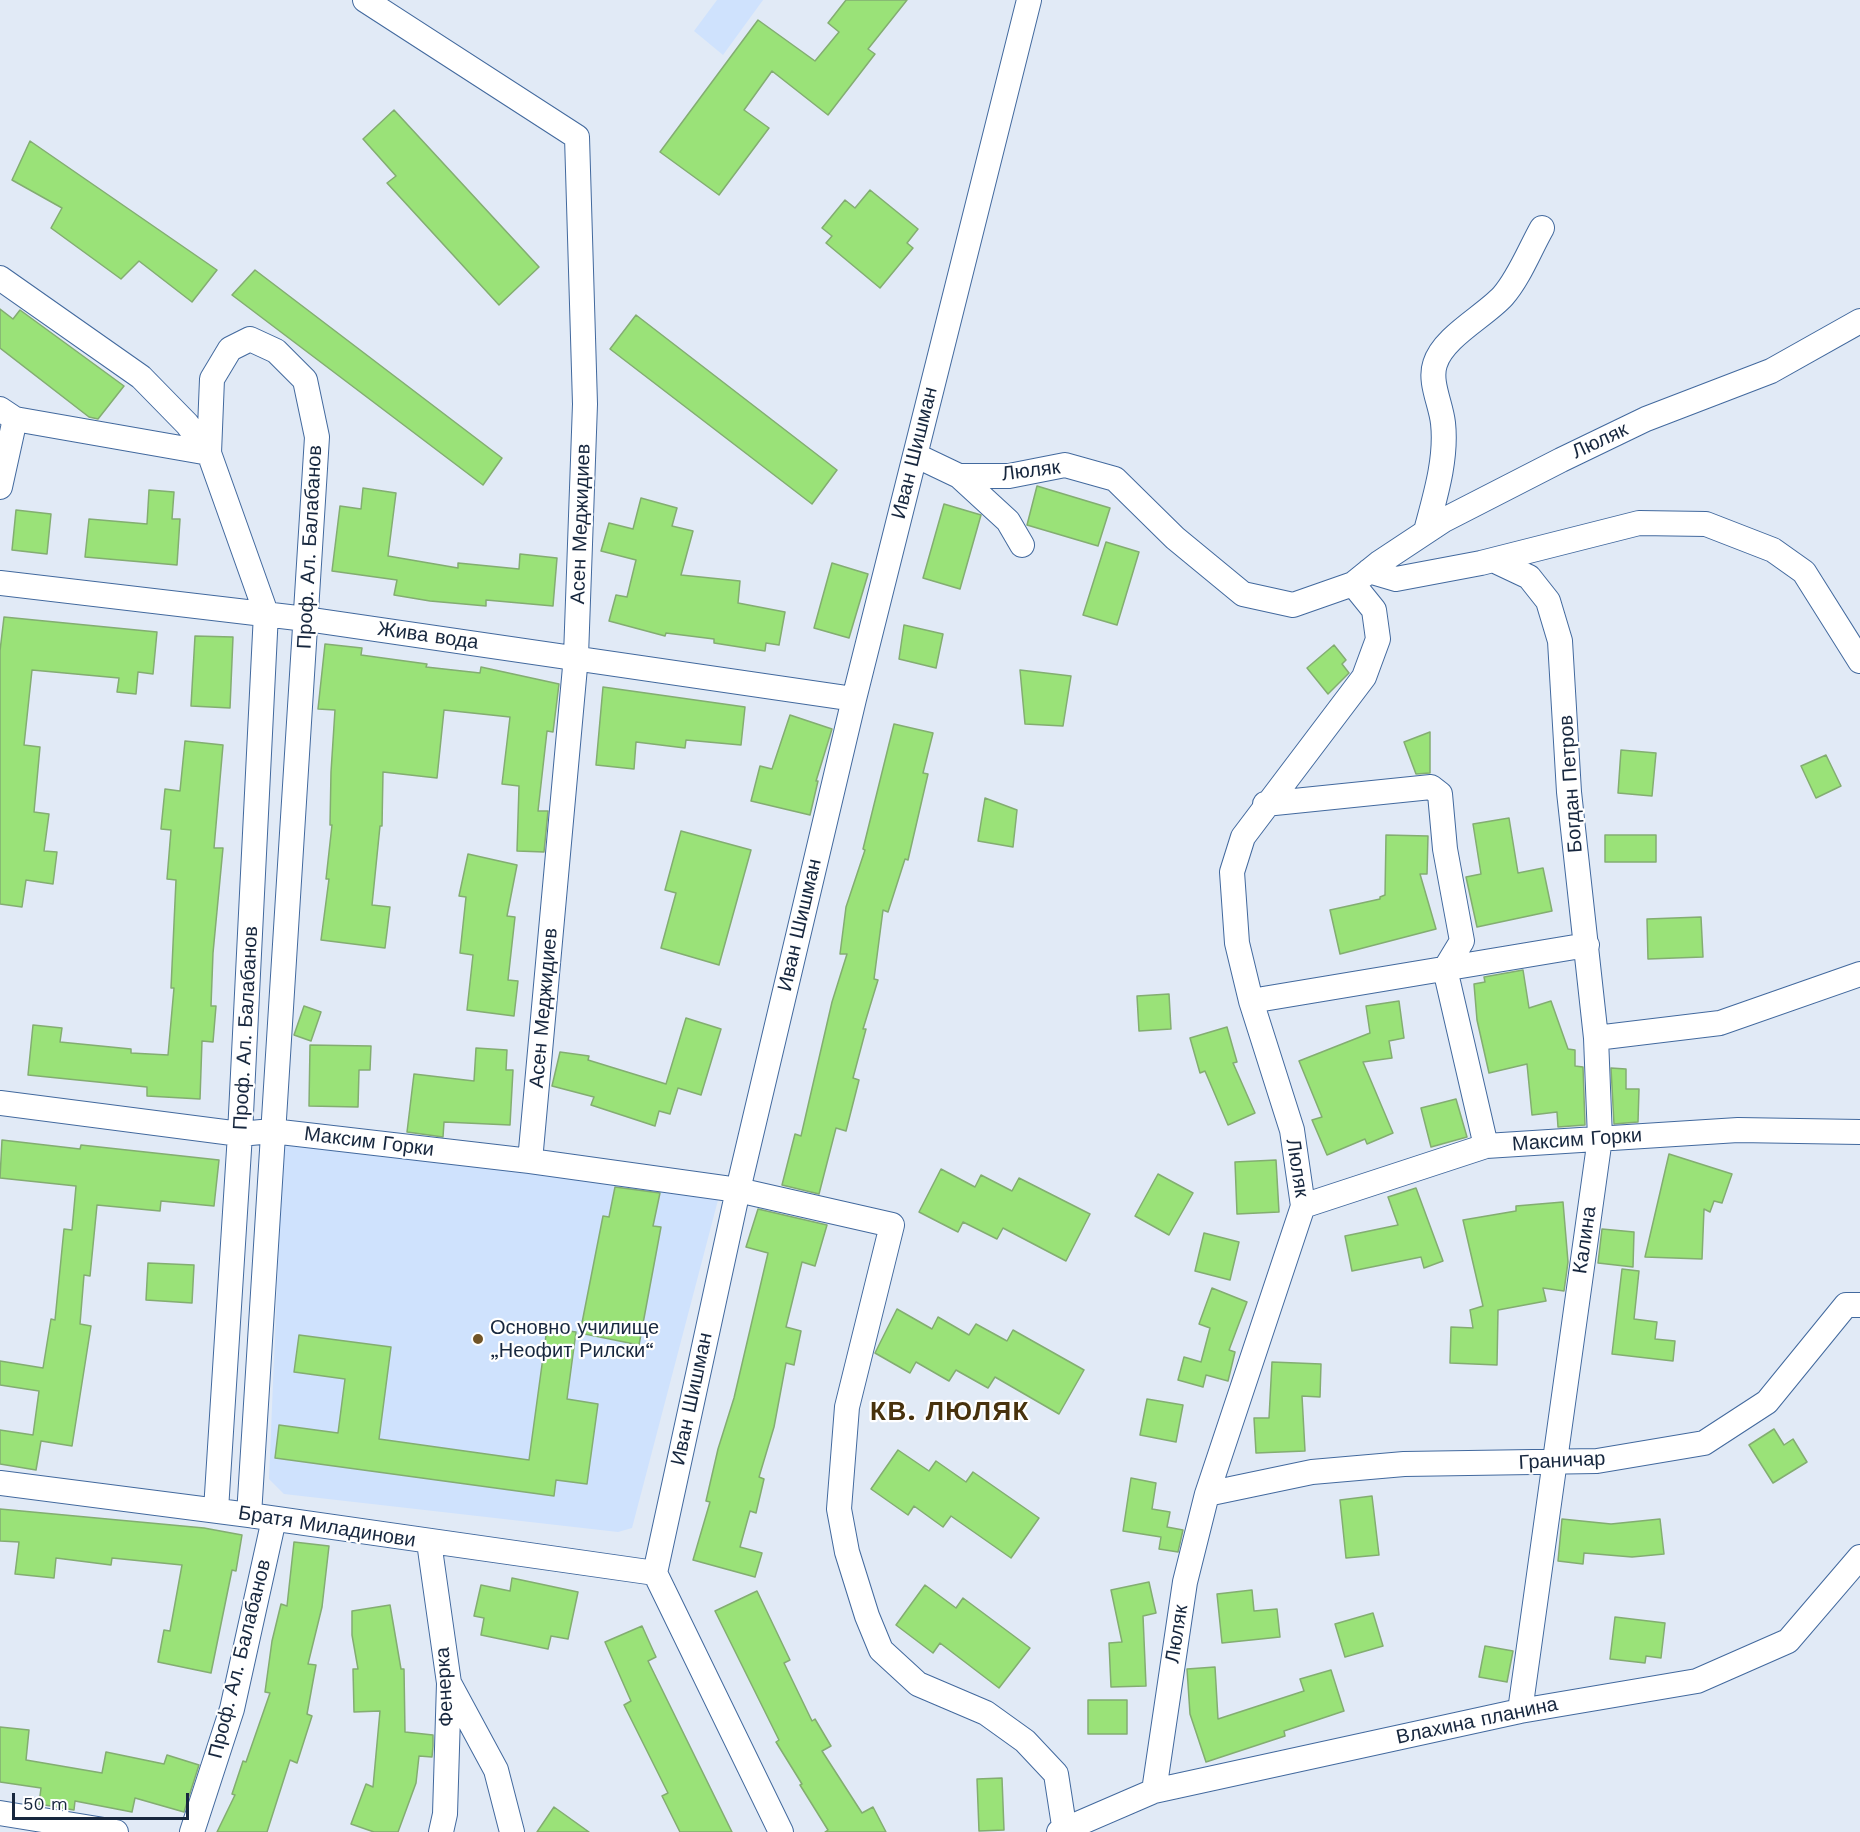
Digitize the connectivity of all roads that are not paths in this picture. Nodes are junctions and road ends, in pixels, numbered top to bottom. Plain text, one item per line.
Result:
1 (365, 0) edge
2 (1029, 0) edge
3 (1542, 228) dead end
4 (0, 278) edge
5 (1860, 321) edge
6 (7, 414) edge
7 (208, 453) junction
8 (915, 455) junction
9 (959, 476) junction
10 (0, 488) edge
11 (1426, 531) junction
12 (1022, 545) dead end
13 (1492, 560) junction
14 (1361, 578) junction
15 (0, 583) edge
16 (266, 613) junction
17 (306, 619) junction
18 (576, 656) junction
19 (1860, 661) edge
20 (854, 699) junction
21 (1266, 804) junction
22 (1587, 945) junction
23 (1444, 969) junction
24 (1860, 974) edge
25 (1251, 1001) junction
26 (1596, 1038) junction
27 (0, 1103) edge
28 (272, 1131) junction
29 (1860, 1132) edge
30 (240, 1134) junction
31 (1600, 1138) junction
32 (1486, 1146) junction
33 (530, 1161) junction
34 (738, 1190) junction
35 (1303, 1206) junction
36 (1860, 1305) edge
37 (1554, 1463) junction
38 (0, 1483) edge
39 (1207, 1494) junction
40 (216, 1510) junction
41 (249, 1515) junction
42 (274, 1519) junction
43 (429, 1542) junction
44 (1860, 1557) edge
45 (655, 1573) junction
46 (449, 1683) junction
47 (1520, 1711) junction
48 (1154, 1791) junction
49 (0, 1813) edge
50 (1063, 1831) edge
51 (116, 1832) edge
52 (192, 1832) edge
53 (441, 1832) edge
54 (512, 1832) edge
55 (781, 1832) edge

1 - 18 street, Асен Меджидиев
2 - 8 street, Иван Шишман
3 - 11 street
4 - 7 street
5 - 11 street, Люляк
6 - 7 street
6 - 10 street
7 - 16 street, Проф. Ал. Балабанов
7 - 17 street, Проф. Ал. Балабанов
8 - 9 street, Люляк
8 - 20 street, Иван Шишман
9 - 12 street
9 - 14 street, Люляк
11 - 14 street, Люляк
13 - 14 street
13 - 19 street
13 - 22 street, Богдан Петров
14 - 21 street, Люляк
15 - 16 street, Жива вода
16 - 17 street, Жива вода
16 - 30 street, Проф. Ал. Балабанов
17 - 18 street, Жива вода
17 - 28 street, Проф. Ал. Балабанов
18 - 20 street, Жива вода
18 - 33 street, Асен Меджидиев
20 - 34 street, Иван Шишман
21 - 23 street
21 - 25 street, Люляк
22 - 23 street
22 - 26 street, Богдан Петров
23 - 25 street
23 - 32 street
24 - 26 street
25 - 35 street, Люляк
26 - 31 street, Калина
27 - 30 street, Максим Горки
28 - 30 street, Максим Горки
28 - 33 street, Максим Горки
28 - 41 street, Проф. Ал. Балабанов
29 - 31 street, Максим Горки
30 - 40 street, Проф. Ал. Балабанов
31 - 32 street, Максим Горки
31 - 37 street, Калина
32 - 35 street, Максим Горки
33 - 34 street, Максим Горки
34 - 45 street, Иван Шишман
34 - 50 street, Максим Горки
35 - 39 street, Люляк
36 - 37 street, Граничар
37 - 39 street, Граничар
37 - 47 street, Калина
38 - 40 street, Братя Миладинови
39 - 48 street, Люляк
40 - 41 street, Братя Миладинови
41 - 42 street, Братя Миладинови
42 - 43 street, Братя Миладинови
42 - 52 street, Проф. Ал. Балабанов
43 - 45 street, Братя Миладинови
43 - 46 street, Фенерка
44 - 47 street, Влахина планина
45 - 55 street
46 - 53 street, Фенерка
46 - 54 street
47 - 48 street, Влахина планина
48 - 50 street, Влахина планина
49 - 51 street

